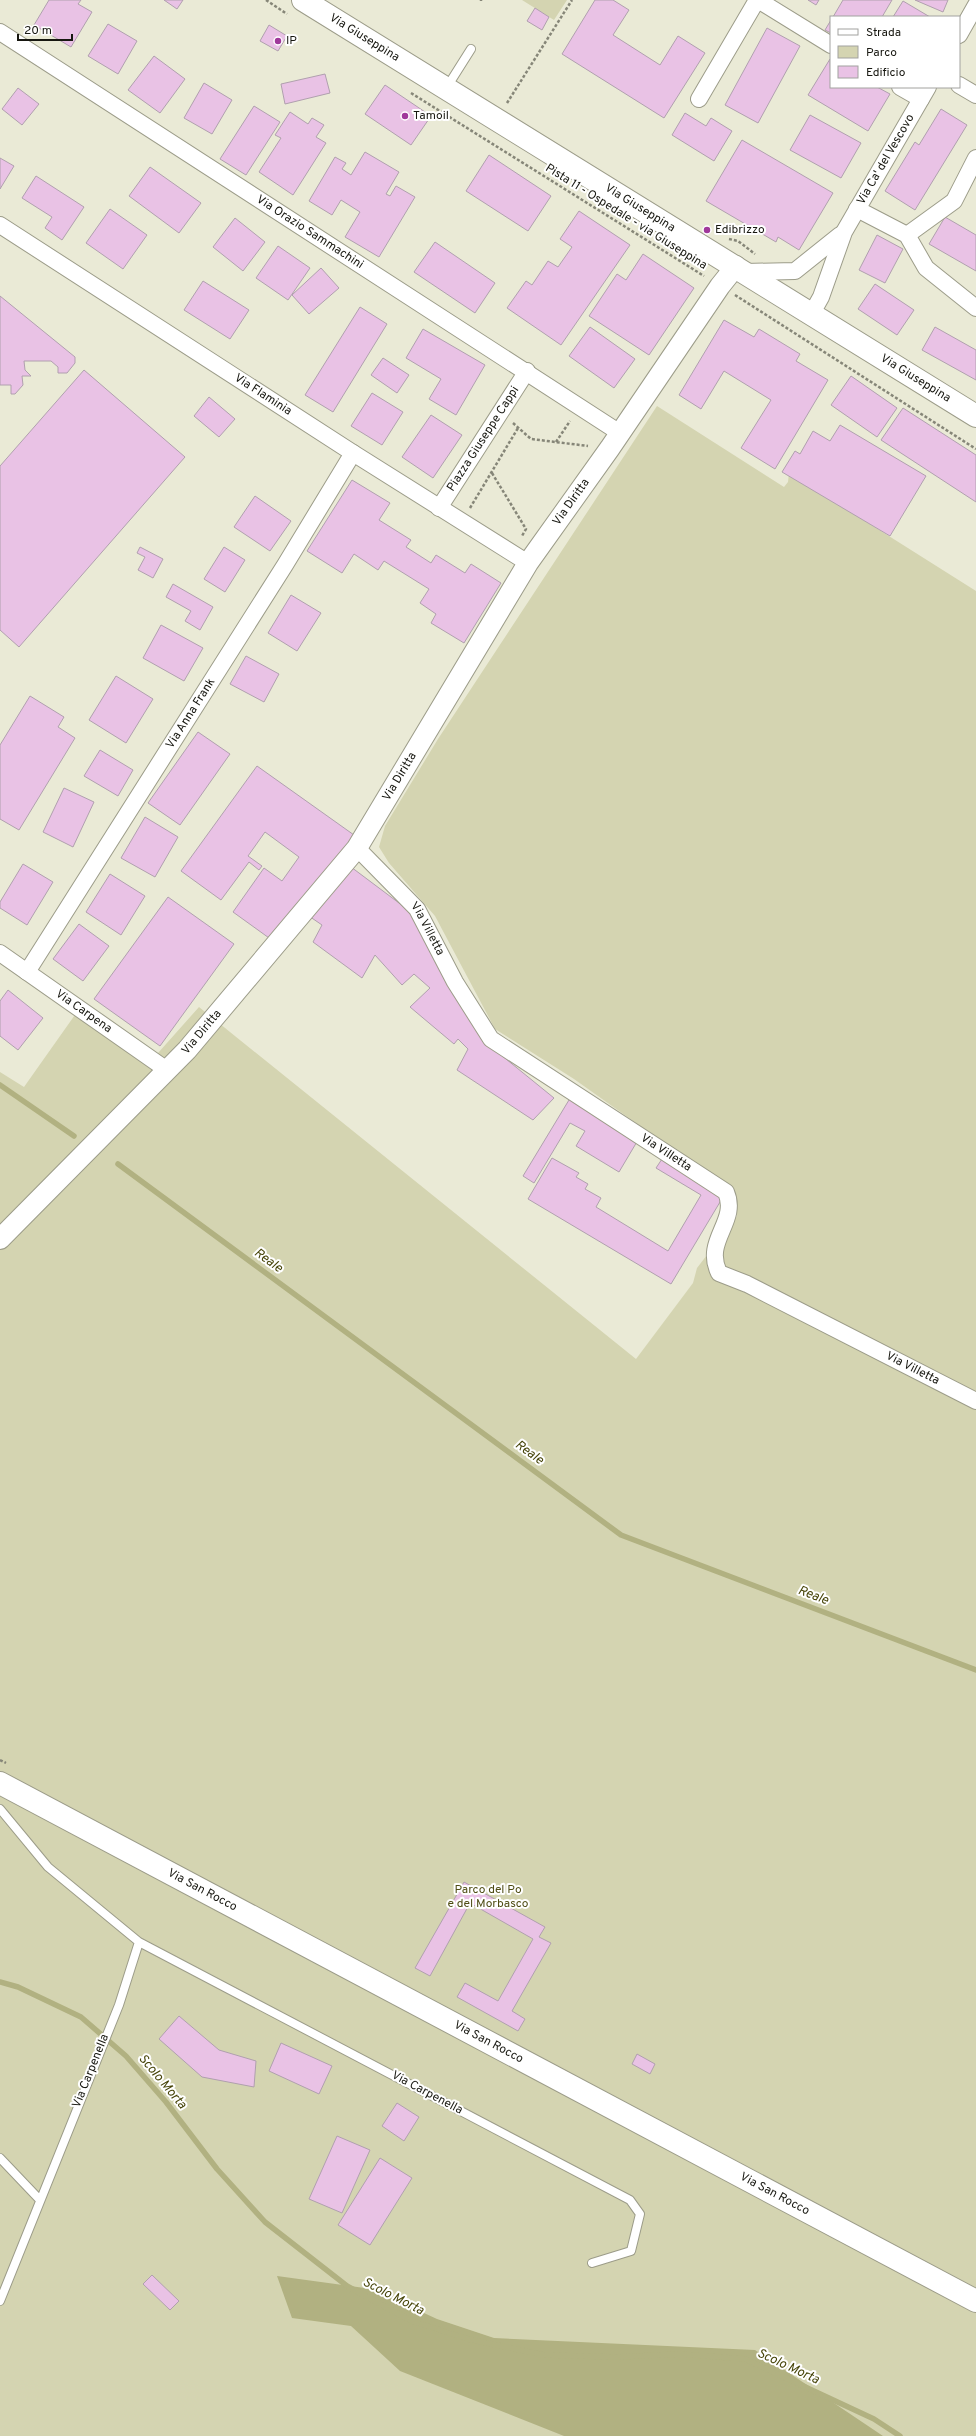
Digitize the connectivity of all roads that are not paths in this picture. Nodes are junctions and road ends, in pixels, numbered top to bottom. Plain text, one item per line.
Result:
1 (758, 0) edge
2 (976, 5) edge
3 (298, 8) edge
4 (0, 32) edge
5 (960, 33) edge
6 (830, 44) edge
7 (471, 49) dead end
8 (960, 86) edge
9 (446, 88) junction
10 (904, 88) edge
11 (924, 93) edge
12 (976, 95) edge
13 (699, 99) dead end
14 (976, 158) edge
15 (858, 209) junction
16 (0, 225) edge
17 (844, 232) junction
18 (907, 235) junction
19 (741, 269) junction
20 (976, 308) edge
21 (812, 313) junction
22 (527, 371) junction
23 (976, 416) edge
24 (615, 441) junction
25 (353, 453) junction
26 (439, 508) junction
27 (528, 563) junction
28 (357, 848) junction
29 (0, 953) edge
30 (27, 972) junction
31 (167, 1070) junction
32 (0, 1239) edge
33 (976, 1401) edge
34 (0, 1784) edge
35 (0, 1809) edge
36 (139, 1942) junction
37 (0, 2158) edge
38 (40, 2200) junction
39 (592, 2263) dead end
40 (0, 2301) edge
41 (976, 2301) edge

1 - 6 street
1 - 13 street
2 - 5 street
3 - 9 main road, Via Giuseppina
4 - 22 street, Via Orazio Sammachini
7 - 9 lane
8 - 12 street
9 - 19 main road, Via Giuseppina
10 - 11 street
11 - 15 street, Via Ca' del Vescovo
14 - 18 street
15 - 17 street, Via Ca' del Vescovo
15 - 18 street
16 - 25 street, Via Flaminia
17 - 19 street, Via Ca' del Vescovo
17 - 21 street, Via Ca' del Vescovo
18 - 20 street
19 - 21 main road, Via Giuseppina
19 - 24 street, Via Diritta
21 - 23 main road, Via Giuseppina
22 - 24 street, Via Orazio Sammachini
22 - 26 street, Piazza Giuseppe Cappi
24 - 27 street, Via Diritta
25 - 26 street, Via Flaminia
25 - 30 street, Via Anna Frank
26 - 27 street, Via Flaminia
27 - 28 street, Via Diritta
28 - 31 street, Via Diritta
28 - 33 street, Via Villetta
29 - 30 street, Via Carpena
30 - 31 street, Via Carpena
31 - 32 street, Via Diritta
34 - 41 main road, Via San Rocco
35 - 36 lane, Via Carpenella
36 - 38 lane, Via Carpenella
36 - 39 lane, Via Carpenella
37 - 38 lane
38 - 40 lane, Via Carpenella

